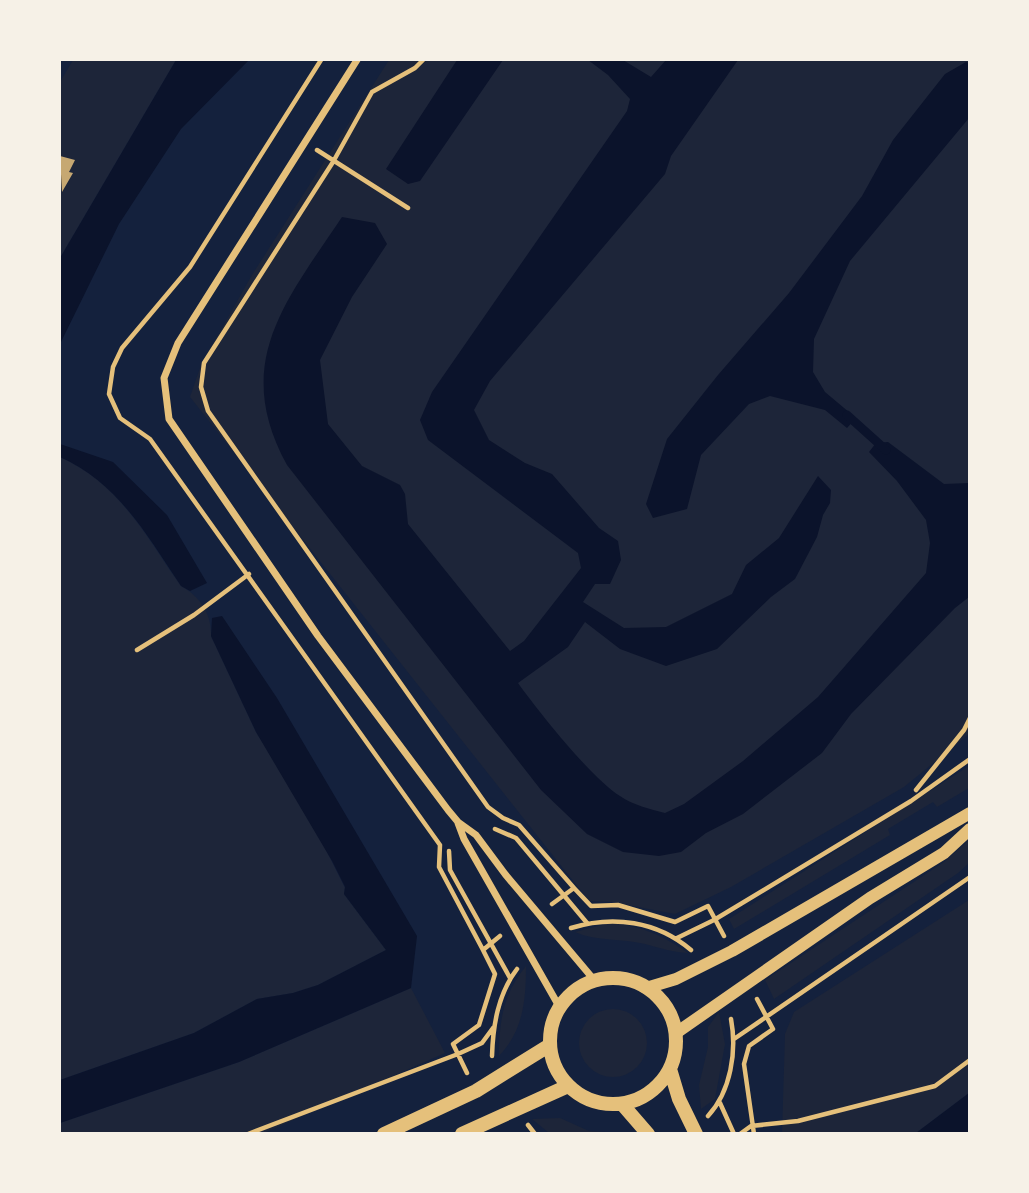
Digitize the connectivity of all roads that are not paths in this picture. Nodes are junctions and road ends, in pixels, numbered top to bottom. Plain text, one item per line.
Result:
1 (357, 60) edge
2 (970, 813) edge
3 (458, 822) junction
4 (970, 829) edge
5 (595, 981) junction
6 (646, 988) junction
7 (560, 1008) junction
8 (676, 1033) junction
9 (550, 1045) junction
10 (670, 1069) junction
11 (568, 1086) junction
12 (622, 1104) junction
13 (695, 1132) edge
14 (384, 1133) edge
15 (463, 1133) edge
16 (648, 1133) edge

1 - 3 street
2 - 6 street
3 - 5 street
3 - 7 street
4 - 8 street
5 - 6 main road
5 - 7 main road
6 - 8 main road
7 - 9 main road
8 - 10 main road
9 - 11 main road
9 - 14 main road
10 - 12 main road
10 - 13 main road
11 - 12 main road
11 - 15 main road
12 - 16 main road

